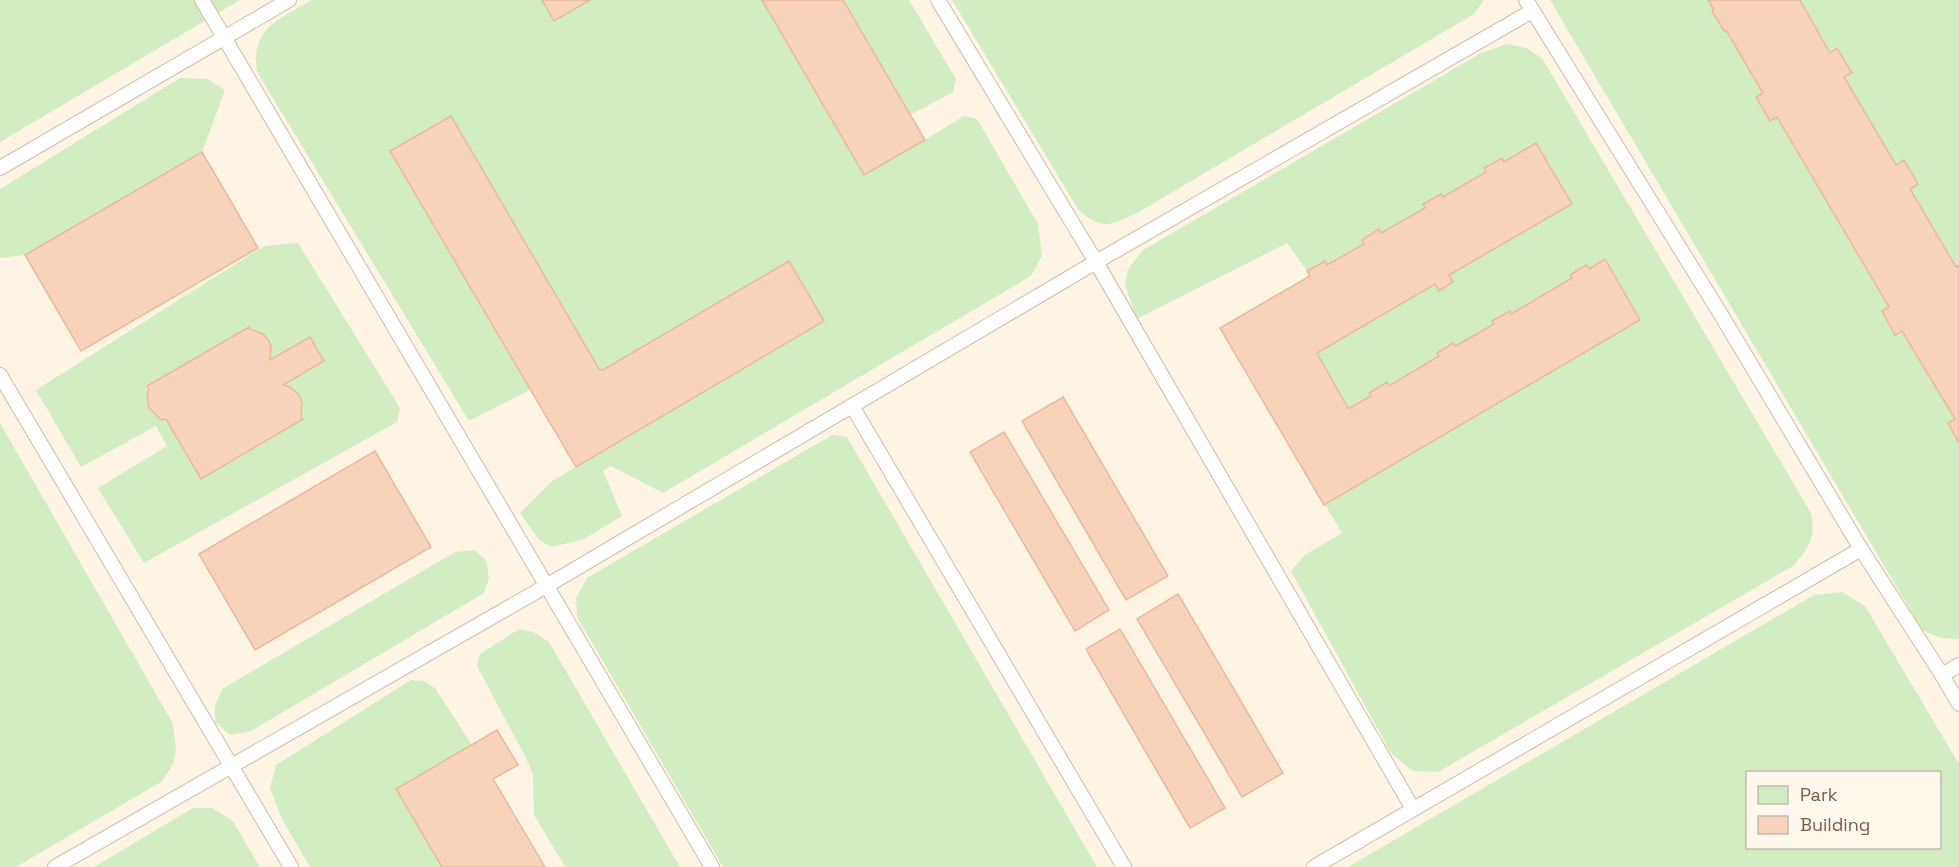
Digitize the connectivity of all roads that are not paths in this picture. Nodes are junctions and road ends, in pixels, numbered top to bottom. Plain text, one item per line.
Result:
1 (202, 0) edge
2 (289, 0) edge
3 (938, 0) edge
4 (1529, 5) edge
5 (225, 38) junction
6 (0, 168) edge
7 (1096, 262) junction
8 (0, 375) edge
9 (852, 406) junction
10 (1861, 549) junction
11 (548, 585) junction
12 (1959, 665) edge
13 (1942, 675) junction
14 (1959, 704) edge
15 (231, 766) junction
16 (1413, 809) junction
17 (55, 867) edge
18 (291, 867) edge
19 (712, 867) edge
20 (1124, 867) edge
21 (1314, 867) edge

1 - 5 lane
2 - 5 lane
3 - 7 lane
4 - 7 lane
4 - 10 lane
5 - 6 lane
5 - 11 lane
7 - 9 lane
7 - 16 lane
8 - 15 lane
9 - 11 lane
9 - 20 lane
10 - 13 lane
10 - 16 lane
11 - 15 lane
11 - 19 lane
12 - 13 lane
13 - 14 lane
15 - 17 lane
15 - 18 lane
16 - 21 lane

